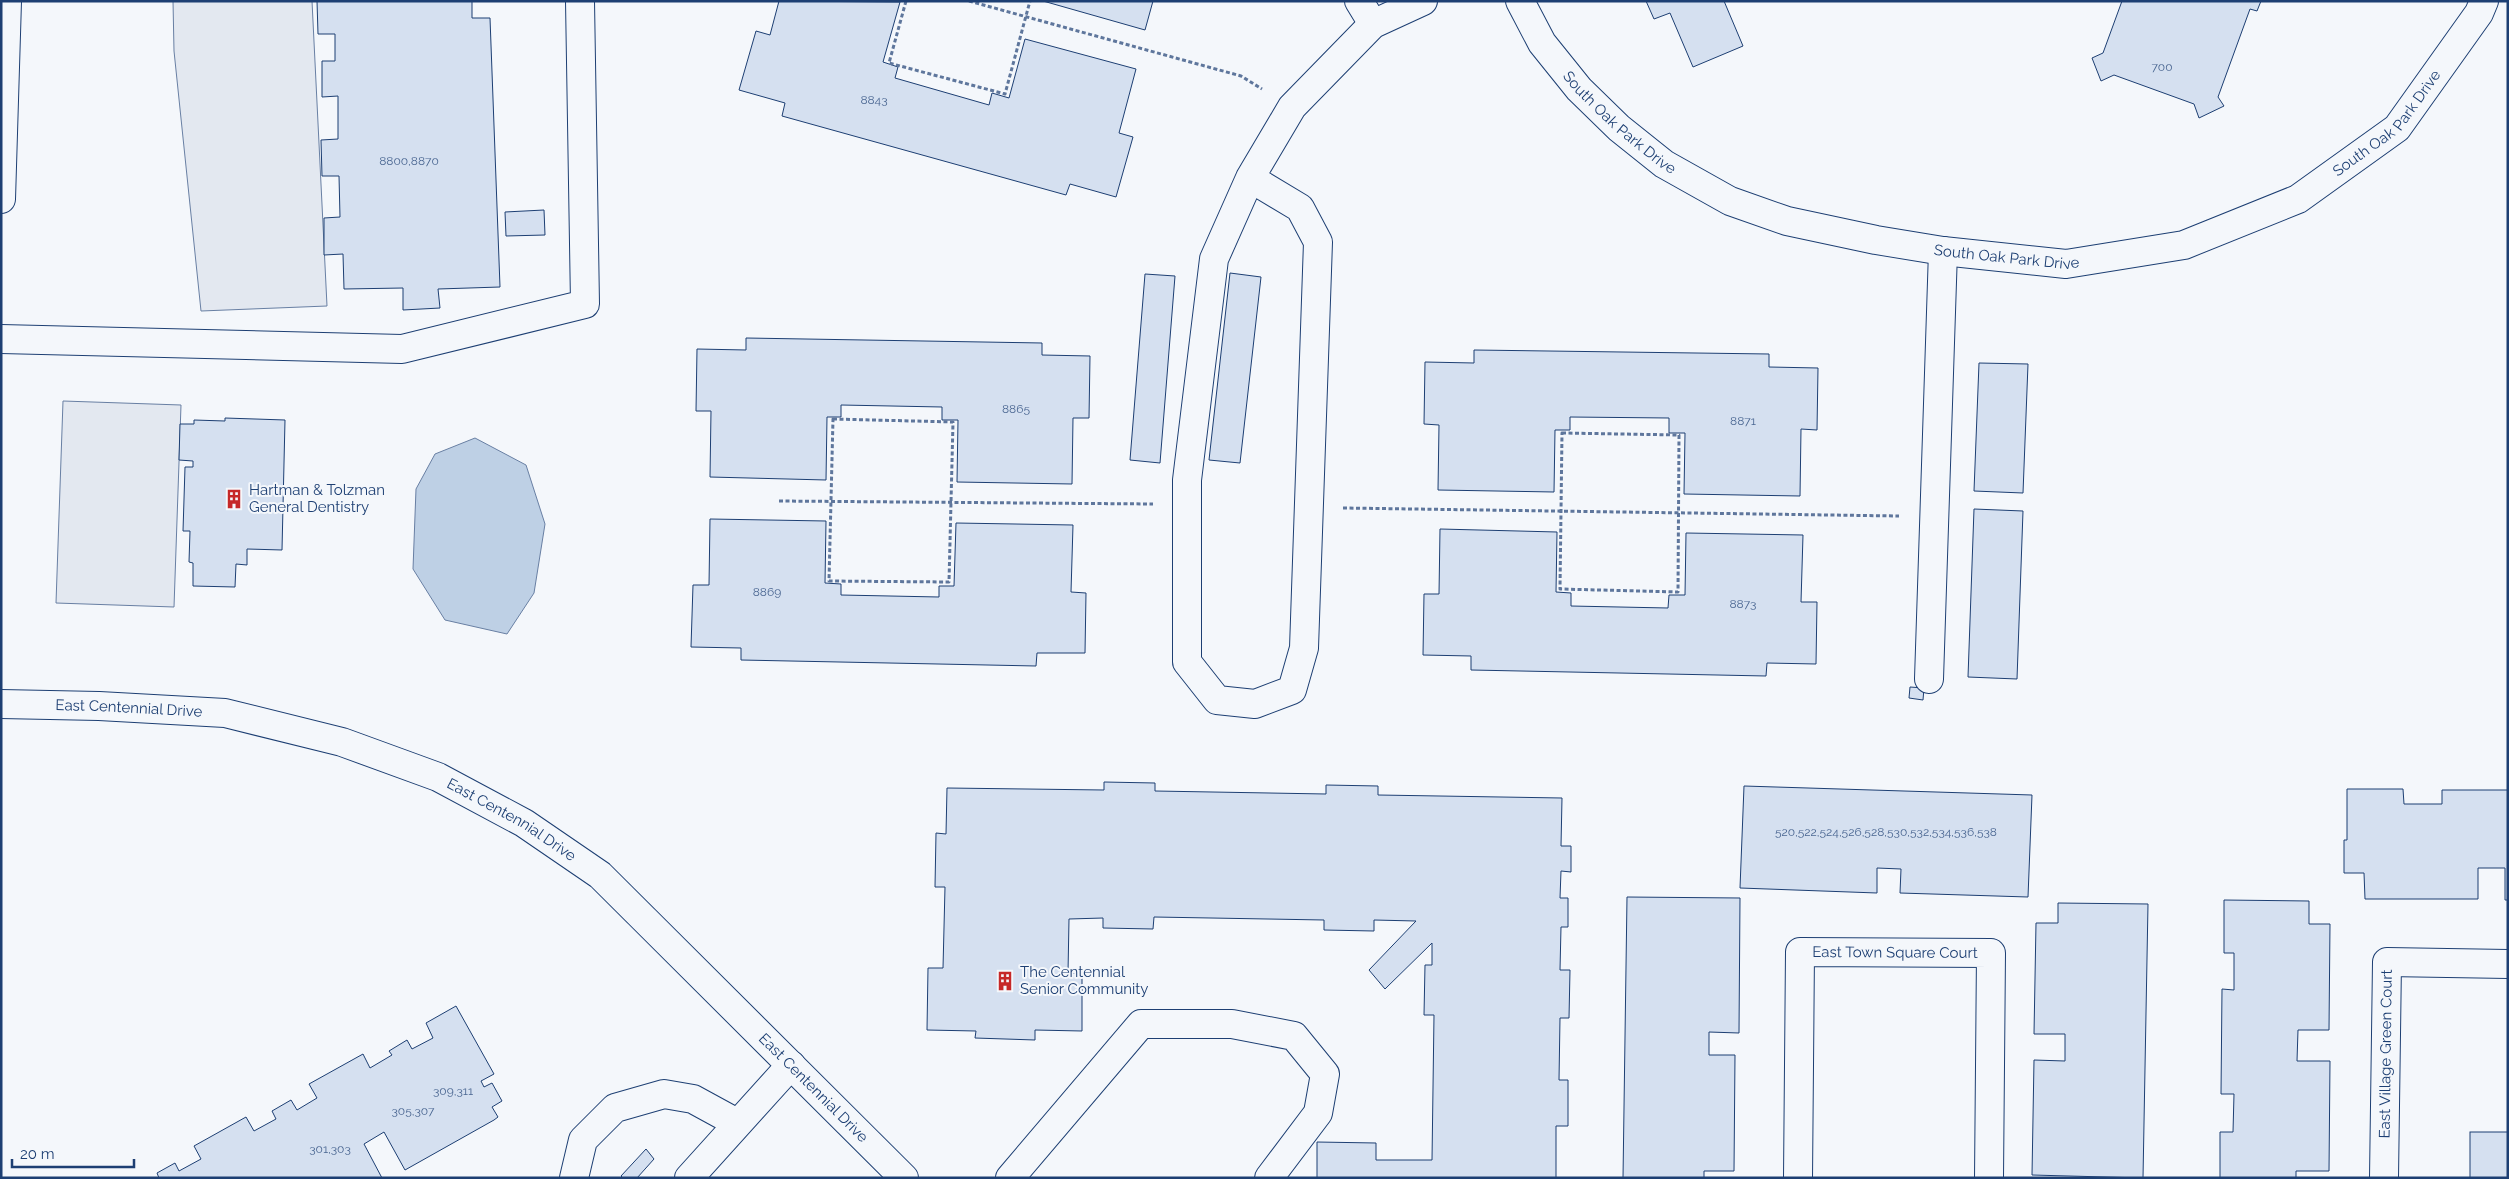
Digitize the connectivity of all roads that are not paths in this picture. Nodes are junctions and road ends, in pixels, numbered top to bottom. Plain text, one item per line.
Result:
1 (7, 1) edge
2 (580, 1) edge
3 (1359, 1) edge
4 (1423, 1) edge
5 (1520, 1) edge
6 (2484, 1) edge
7 (1373, 24) junction
8 (1250, 178) junction
9 (1, 199) edge
10 (1943, 251) junction
11 (1, 339) edge
12 (1929, 678) dead end
13 (1, 704) edge
14 (2508, 964) edge
15 (791, 1065) junction
16 (737, 1123) junction
17 (574, 1178) edge
18 (689, 1178) edge
19 (904, 1178) edge
20 (1010, 1178) edge
21 (1269, 1178) edge
22 (1798, 1178) edge
23 (1989, 1178) edge
24 (2384, 1178) edge

1 - 9 street
2 - 11 street
3 - 7 street
4 - 7 street
5 - 10 street, South Oak Park Drive
6 - 10 street, South Oak Park Drive
7 - 8 street
8 - 8 street
10 - 12 street
13 - 15 street, East Centennial Drive
14 - 24 street, East Village Green Court
15 - 16 street
15 - 19 street, East Centennial Drive
16 - 17 street
16 - 18 street
20 - 21 street
22 - 23 street, East Town Square Court

